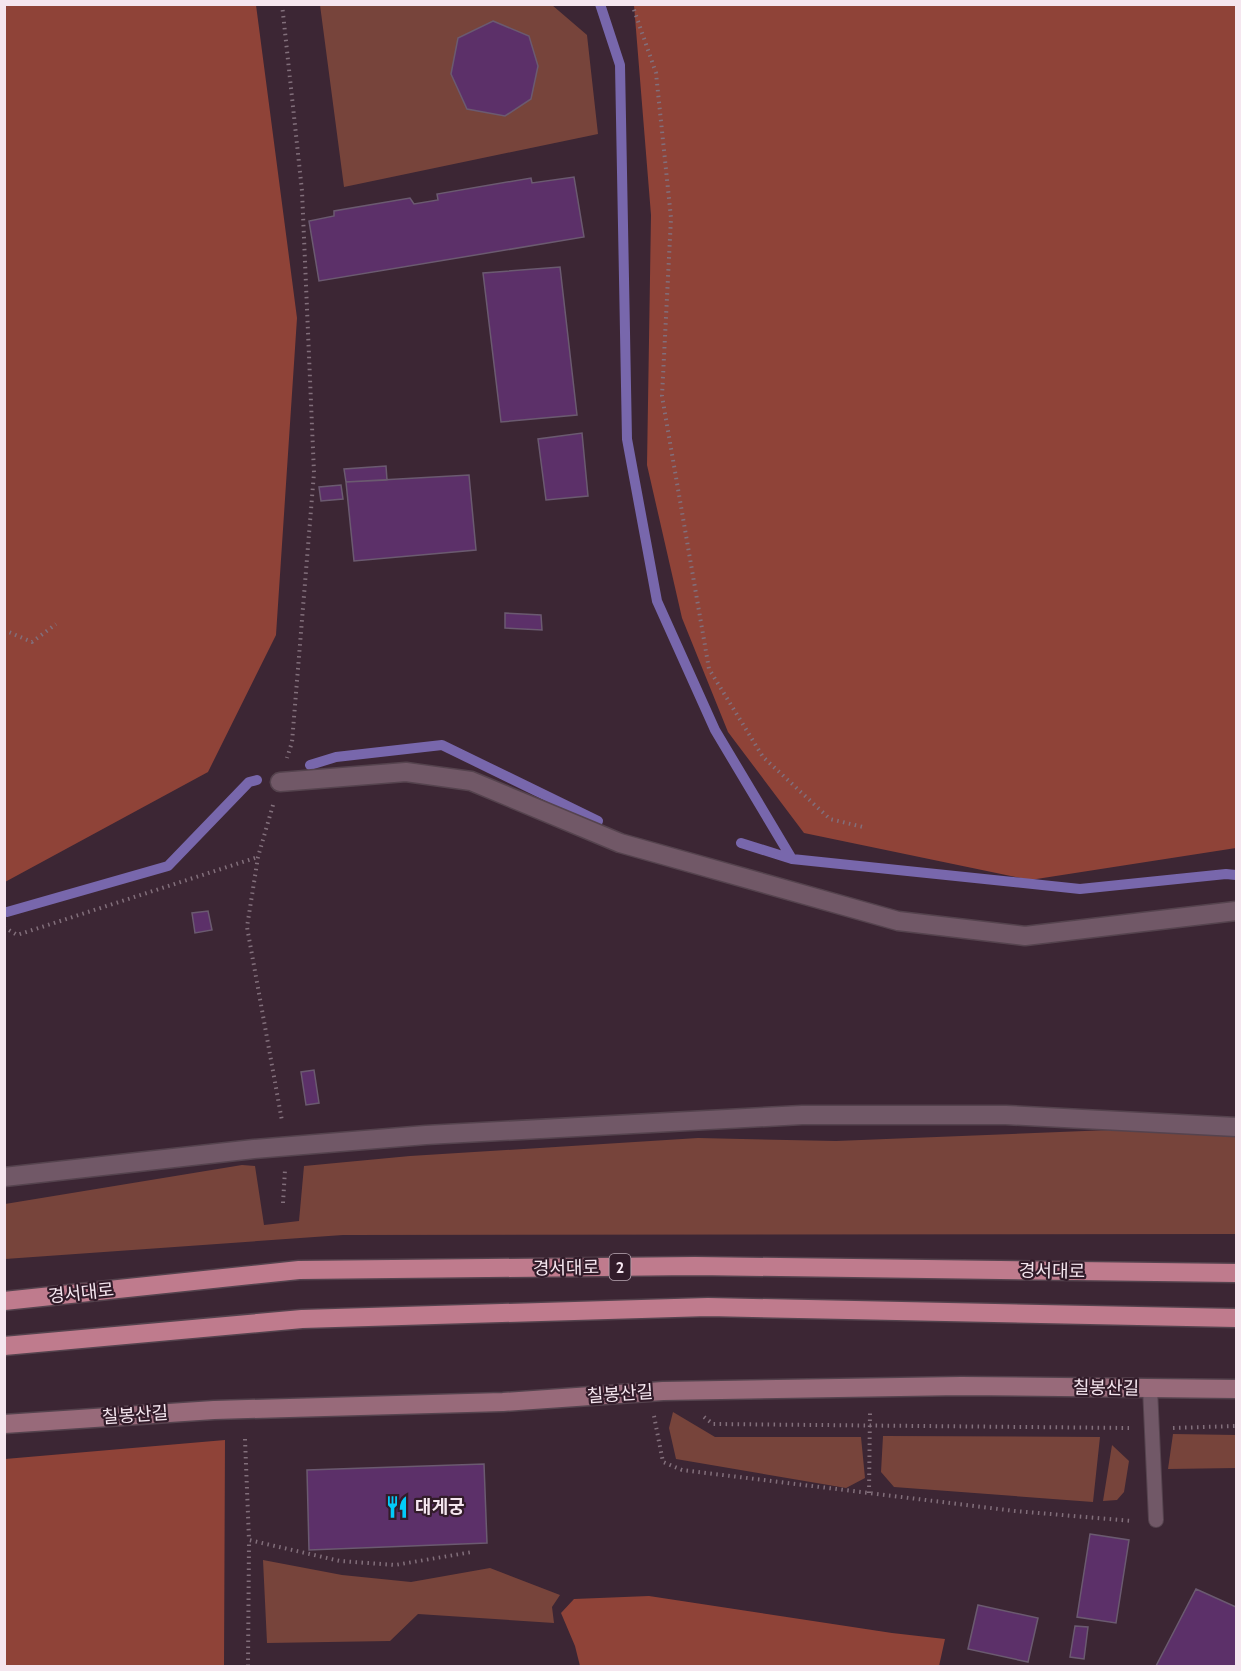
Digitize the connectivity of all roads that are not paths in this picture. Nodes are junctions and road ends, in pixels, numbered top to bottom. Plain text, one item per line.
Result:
1 (280, 782) road end
2 (1236, 911) edge
3 (1236, 1127) edge
4 (4, 1177) edge
5 (1236, 1273) edge
6 (4, 1301) edge
7 (1236, 1318) edge
8 (4, 1346) edge
9 (1150, 1388) junction
10 (1236, 1389) edge
11 (4, 1424) edge
12 (1156, 1515) road end

1 - 2 street
3 - 4 street
5 - 6 main road, 경서대로 / 2
7 - 8 main road
9 - 10 street, 칠봉산길
9 - 11 street, 칠봉산길
9 - 12 lane

